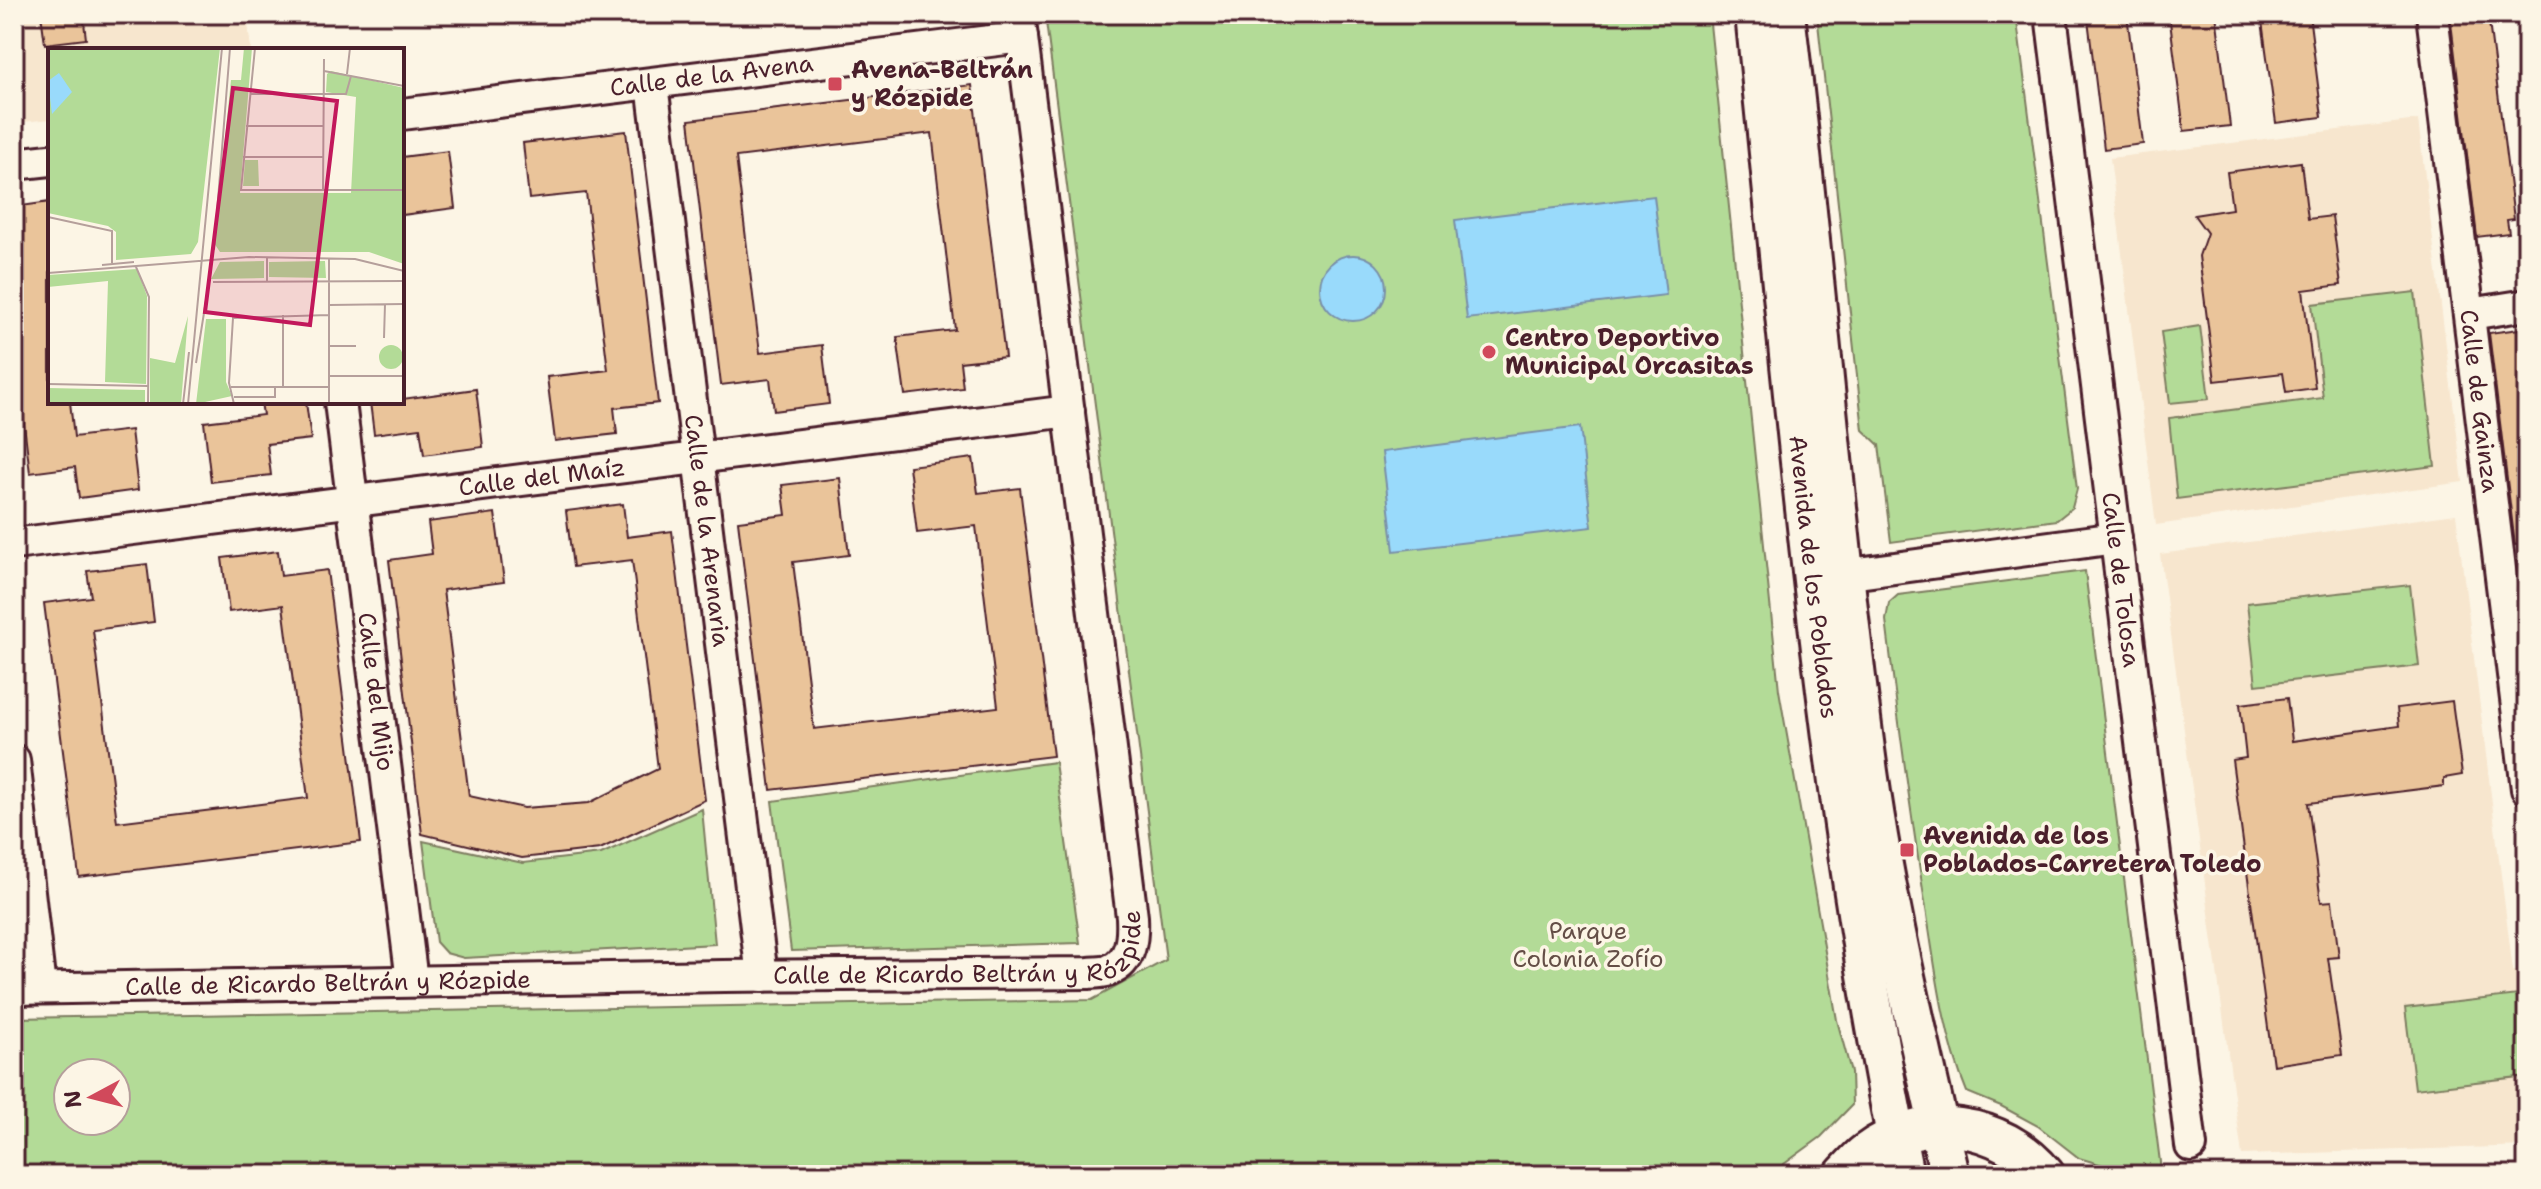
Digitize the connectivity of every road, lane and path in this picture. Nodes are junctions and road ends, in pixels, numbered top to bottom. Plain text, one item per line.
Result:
1 (1755, 14) edge
2 (1785, 14) edge
3 (2051, 14) edge
4 (2432, 14) edge
5 (1020, 26) edge
6 (652, 84) junction
7 (404, 114) edge
8 (48, 160) edge
9 (14, 164) edge
10 (2527, 305) edge
11 (2470, 314) junction
12 (340, 404) edge
13 (1069, 411) junction
14 (699, 459) junction
15 (353, 501) junction
16 (2116, 538) junction
17 (14, 544) edge
18 (1843, 575) junction
19 (14, 760) edge
20 (2527, 789) edge
21 (762, 976) junction
22 (412, 981) junction
23 (27, 988) edge
24 (1938, 1126) junction
25 (1896, 1135) junction
26 (2191, 1146) dead end
27 (1844, 1175) edge
28 (1904, 1175) edge
29 (1950, 1175) edge
30 (2045, 1175) edge

1 - 25 main road, Avenida de los Poblados
2 - 18 main road, Avenida de los Poblados
3 - 16 street, Calle de Tolosa
4 - 11 street, Calle de Gainza
5 - 6 street, Calle de la Avena
5 - 13 street, Calle de Ricardo Beltrán y Rózpide
6 - 7 street, Calle de la Avena
6 - 14 street, Calle de la Arenaria
8 - 9 street
10 - 11 street
11 - 20 street, Calle de Gainza
12 - 15 street, Calle del Mijo
13 - 14 street, Calle del Maíz
13 - 21 street, Calle de Ricardo Beltrán y Rózpide
14 - 15 street, Calle del Maíz
14 - 21 street, Calle de la Arenaria
15 - 17 street, Calle del Maíz
15 - 22 street, Calle del Mijo
16 - 18 street
16 - 26 street, Calle de Tolosa
18 - 24 main road, Avenida de los Poblados
19 - 23 street
21 - 22 street, Calle de Ricardo Beltrán y Rózpide
22 - 23 street, Calle de Ricardo Beltrán y Rózpide
24 - 25 main road
24 - 29 main road, Avenida de los Poblados
24 - 30 main road
25 - 27 main road
25 - 28 main road, Avenida de los Poblados

